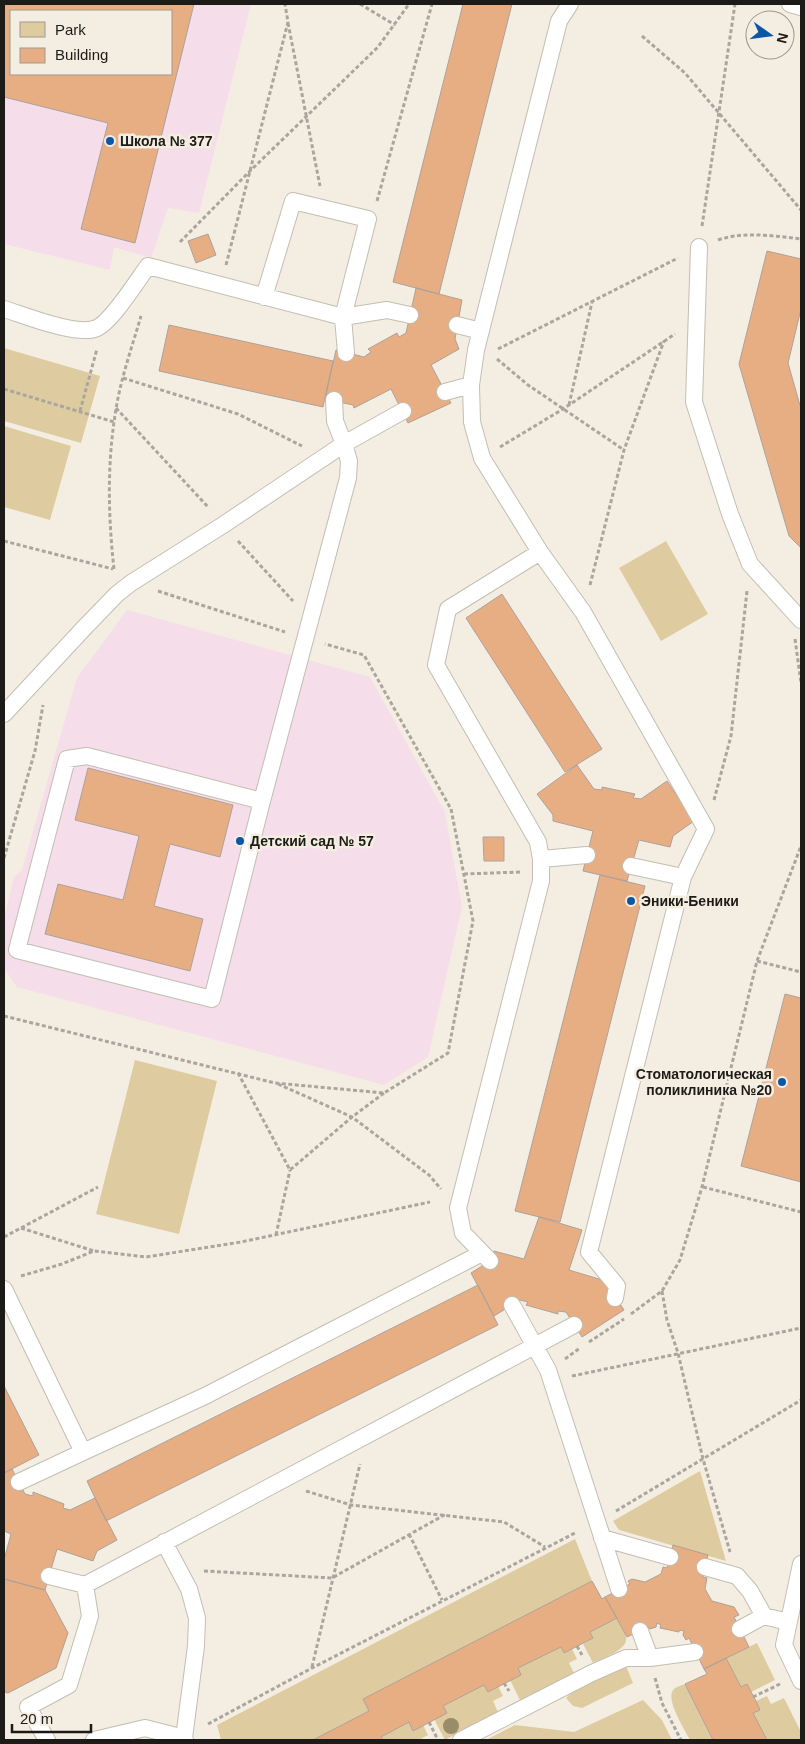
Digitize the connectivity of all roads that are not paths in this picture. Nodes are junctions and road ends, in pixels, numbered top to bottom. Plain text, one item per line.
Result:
1 (570, 4) edge
2 (790, 4) edge
3 (801, 7) edge
4 (699, 247) road end
5 (264, 297) junction
6 (4, 309) edge
7 (410, 315) dead end
8 (343, 316) junction
9 (457, 325) dead end
10 (481, 331) junction
11 (346, 353) dead end
12 (471, 385) junction
13 (445, 392) dead end
14 (334, 400) dead end
15 (403, 412) dead end
16 (344, 444) junction
17 (540, 552) junction
18 (796, 614) edge
19 (4, 714) edge
20 (262, 801) junction
21 (587, 854) dead end
22 (541, 859) junction
23 (631, 866) dead end
24 (683, 877) junction
25 (4, 1289) edge
26 (616, 1298) dead end
27 (512, 1305) dead end
28 (574, 1325) dead end
29 (535, 1345) junction
30 (83, 1452) junction
31 (18, 1482) dead end
32 (602, 1538) junction
33 (164, 1542) junction
34 (670, 1557) dead end
35 (801, 1564) edge
36 (705, 1567) dead end
37 (49, 1576) dead end
38 (85, 1585) junction
39 (619, 1589) dead end
40 (764, 1616) junction
41 (788, 1622) junction
42 (740, 1629) dead end
43 (640, 1631) dead end
44 (695, 1652) dead end
45 (650, 1658) junction
46 (800, 1678) edge
47 (184, 1739) edge
48 (47, 1740) edge
49 (94, 1740) edge
50 (461, 1740) edge

1 - 10 lane
2 - 3 lane
4 - 18 lane
5 - 6 lane
5 - 8 lane
5 - 8 lane
7 - 8 lane
8 - 11 lane
9 - 10 lane
10 - 12 lane
12 - 13 lane
12 - 17 lane
14 - 16 lane
15 - 16 lane
16 - 19 lane
16 - 20 lane
17 - 22 lane
17 - 24 lane
20 - 20 lane
21 - 22 lane
22 - 30 lane
23 - 24 lane
24 - 26 lane
25 - 30 lane
27 - 29 lane
28 - 29 lane
29 - 32 lane
29 - 33 lane
30 - 31 lane
32 - 34 lane
32 - 39 lane
33 - 38 lane
33 - 47 lane
35 - 41 lane
36 - 40 lane
37 - 38 lane
38 - 48 lane
40 - 41 lane
40 - 42 lane
41 - 46 lane
43 - 45 lane
44 - 45 lane
45 - 50 lane
47 - 49 lane

